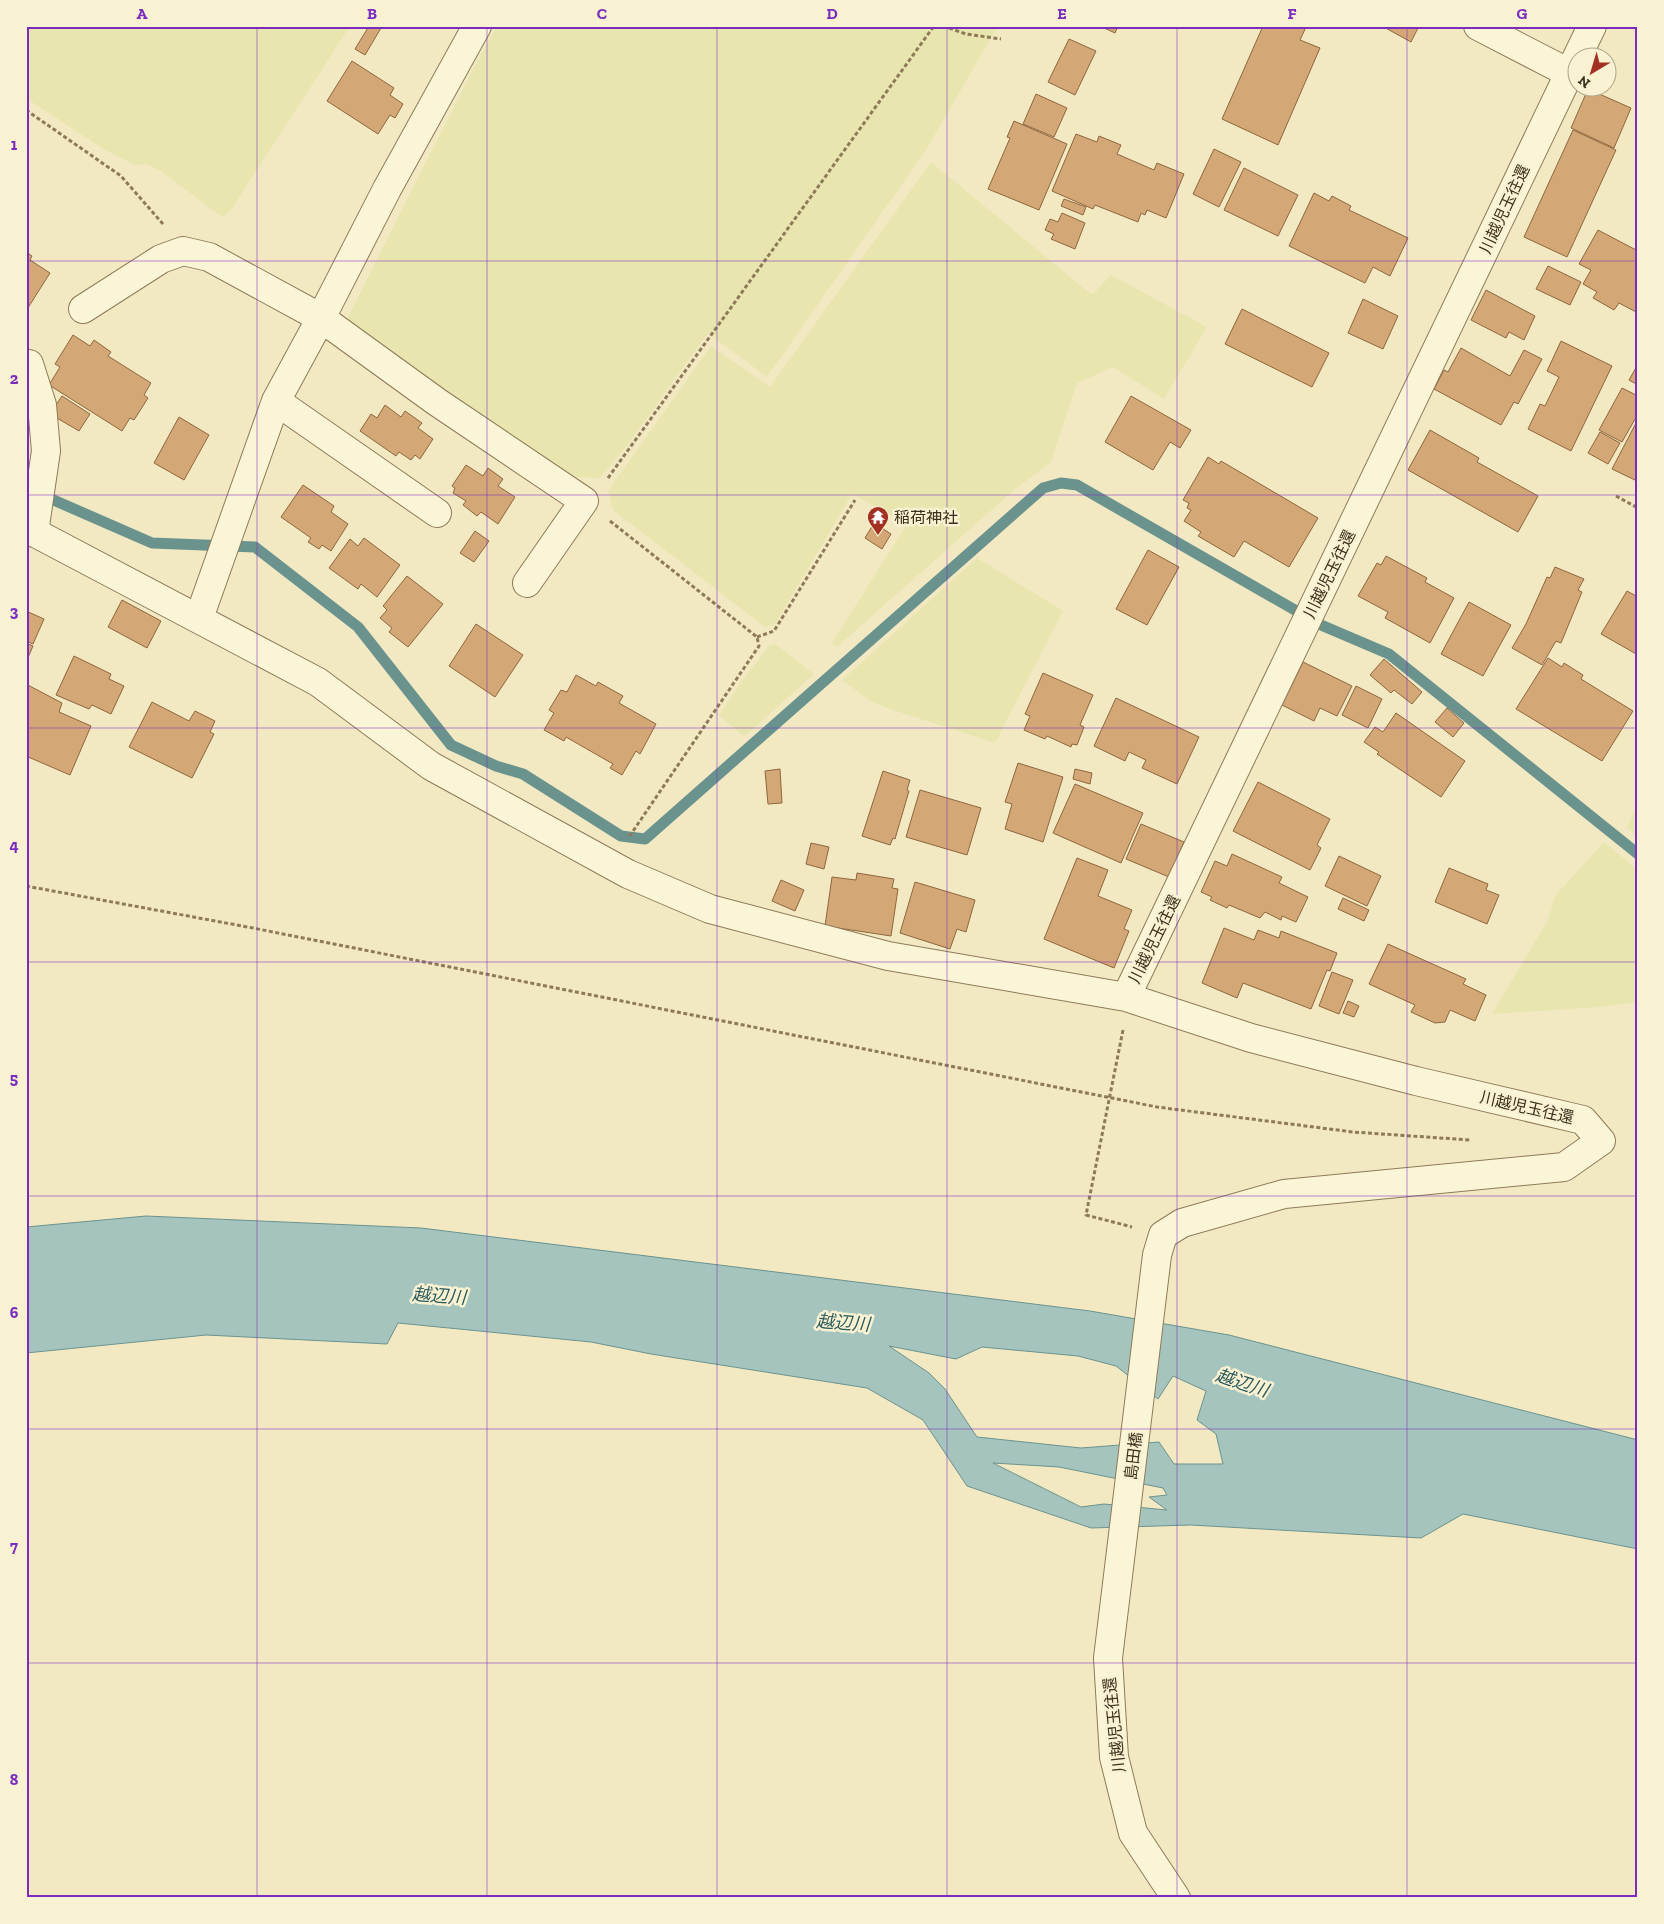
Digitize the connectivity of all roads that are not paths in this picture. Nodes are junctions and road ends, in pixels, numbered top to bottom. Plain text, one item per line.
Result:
1 (477, 26) edge
2 (1478, 26) edge
3 (1592, 26) edge
4 (1581, 48) edge
5 (1566, 71) edge
6 (1566, 79) edge
7 (83, 309) dead end
8 (321, 318) junction
9 (29, 364) dead end
10 (276, 401) junction
11 (437, 513) dead end
12 (30, 530) edge
13 (526, 583) dead end
14 (199, 618) junction
15 (1126, 1009) junction
16 (1160, 1245) joint
17 (1108, 1658) joint
18 (1176, 1898) edge

1 - 8 street
2 - 5 street
3 - 4 street, 川越児玉往還
6 - 15 street, 川越児玉往還
7 - 8 street
8 - 10 street
8 - 13 street
9 - 12 street
10 - 11 street
10 - 14 street
12 - 14 street
14 - 15 street
15 - 16 street, 川越児玉往還
16 - 17 street, 島田橋
17 - 18 street, 川越児玉往還

